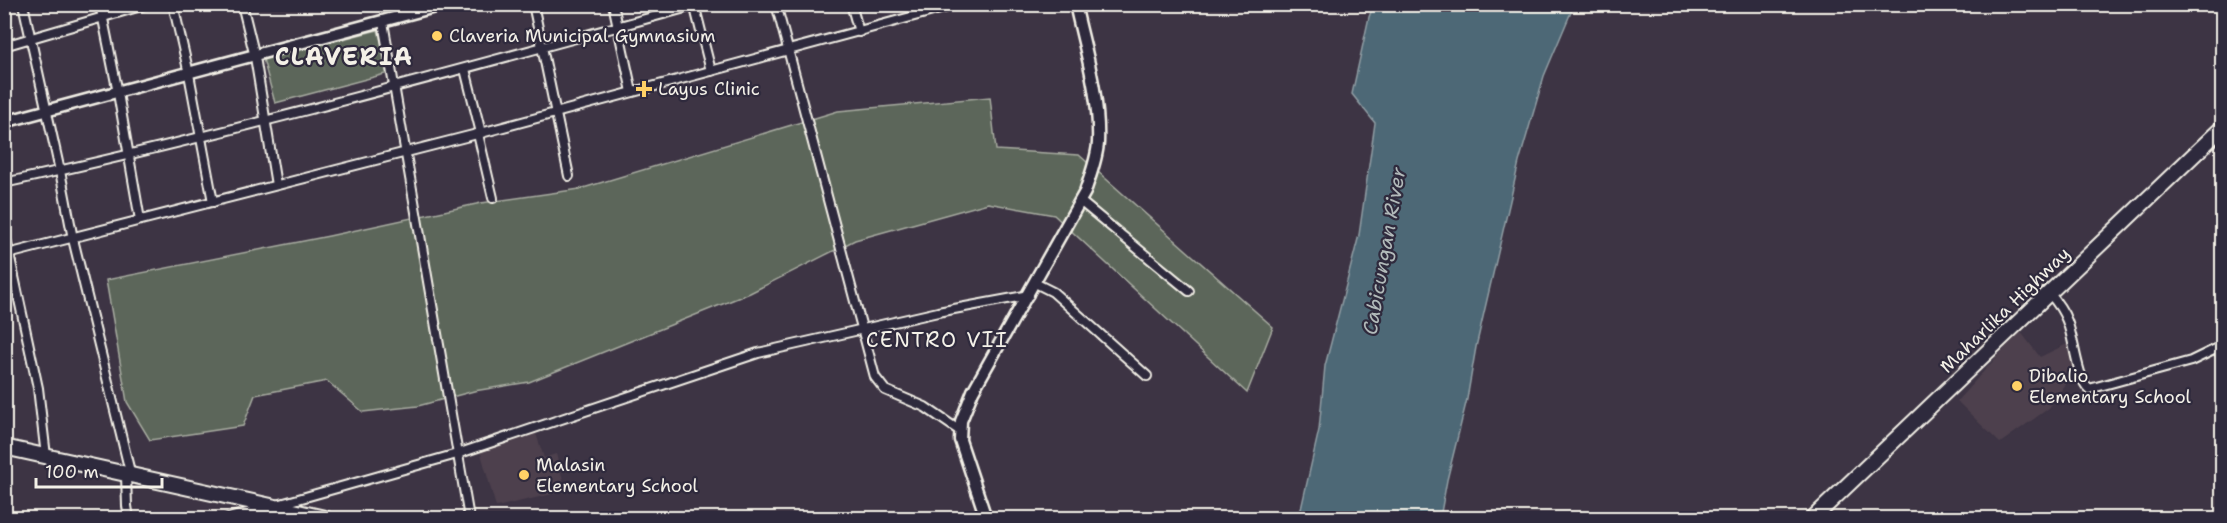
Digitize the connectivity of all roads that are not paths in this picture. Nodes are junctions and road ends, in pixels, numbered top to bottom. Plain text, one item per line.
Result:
1 (23, 4) edge
2 (100, 4) edge
3 (148, 4) edge
4 (173, 4) edge
5 (242, 4) edge
6 (446, 4) edge
7 (533, 4) edge
8 (613, 4) edge
9 (776, 4) edge
10 (851, 4) edge
11 (959, 4) edge
12 (1075, 4) edge
13 (696, 5) edge
14 (929, 9) edge
15 (103, 18) junction
16 (384, 22) junction
17 (617, 26) junction
18 (859, 32) junction
19 (31, 38) junction
20 (4, 46) edge
21 (543, 46) junction
22 (788, 50) junction
23 (255, 57) junction
24 (465, 69) junction
25 (711, 71) junction
26 (189, 74) junction
27 (394, 86) junction
28 (632, 92) junction
29 (118, 93) junction
30 (47, 111) junction
31 (556, 113) junction
32 (265, 120) junction
33 (4, 122) edge
34 (2223, 128) edge
35 (480, 134) junction
36 (199, 137) junction
37 (405, 153) junction
38 (129, 155) junction
39 (60, 171) junction
40 (569, 176) dead end
41 (4, 183) edge
42 (276, 185) junction
43 (493, 198) dead end
44 (1080, 201) junction
45 (213, 202) junction
46 (140, 220) junction
47 (4, 230) edge
48 (73, 239) junction
49 (7, 255) edge
50 (1035, 283) junction
51 (1189, 291) dead end
52 (2049, 293) junction
53 (1029, 295) junction
54 (861, 329) junction
55 (2223, 346) edge
56 (1147, 376) dead end
57 (960, 431) junction
58 (4, 447) edge
59 (457, 454) junction
60 (46, 456) junction
61 (129, 476) junction
62 (272, 506) junction
63 (129, 519) edge
64 (228, 519) edge
65 (325, 519) edge
66 (469, 519) edge
67 (986, 519) edge
68 (1813, 519) edge

1 - 19 street
2 - 15 street
3 - 15 street
4 - 26 street
5 - 23 street
6 - 16 street
7 - 21 street
8 - 17 street
9 - 22 street
10 - 18 street
11 - 14 street
12 - 44 street
13 - 17 street
13 - 25 street
14 - 18 street
15 - 19 street
15 - 29 street
16 - 23 street
16 - 27 street
17 - 21 street
17 - 28 street
18 - 22 street
19 - 20 street
19 - 30 street
21 - 24 street
21 - 31 street
22 - 25 street
22 - 54 street
23 - 26 street
23 - 32 street
24 - 27 street
24 - 35 street
25 - 28 street
26 - 29 street
26 - 36 street
27 - 32 street
27 - 37 street
28 - 31 street
29 - 30 street
29 - 38 street
30 - 33 street
30 - 39 street
31 - 35 street
31 - 40 street
32 - 36 street
32 - 42 street
34 - 52 highway, Maharlika Highway
35 - 37 street
35 - 43 street
36 - 38 street
36 - 45 street
37 - 42 street
37 - 59 street
38 - 39 street
38 - 46 street
39 - 41 street
39 - 48 street
42 - 45 street
44 - 50 street
44 - 51 street
45 - 46 street
46 - 48 street
47 - 49 street
48 - 49 street
48 - 61 street
49 - 60 street
50 - 53 street
50 - 56 street
52 - 55 street
52 - 68 highway, Maharlika Highway
53 - 54 street
53 - 57 street
54 - 57 street
54 - 59 street
57 - 67 street
58 - 60 highway
59 - 62 street
59 - 66 street
60 - 61 highway
61 - 62 highway
61 - 63 street
62 - 64 street
62 - 65 highway

